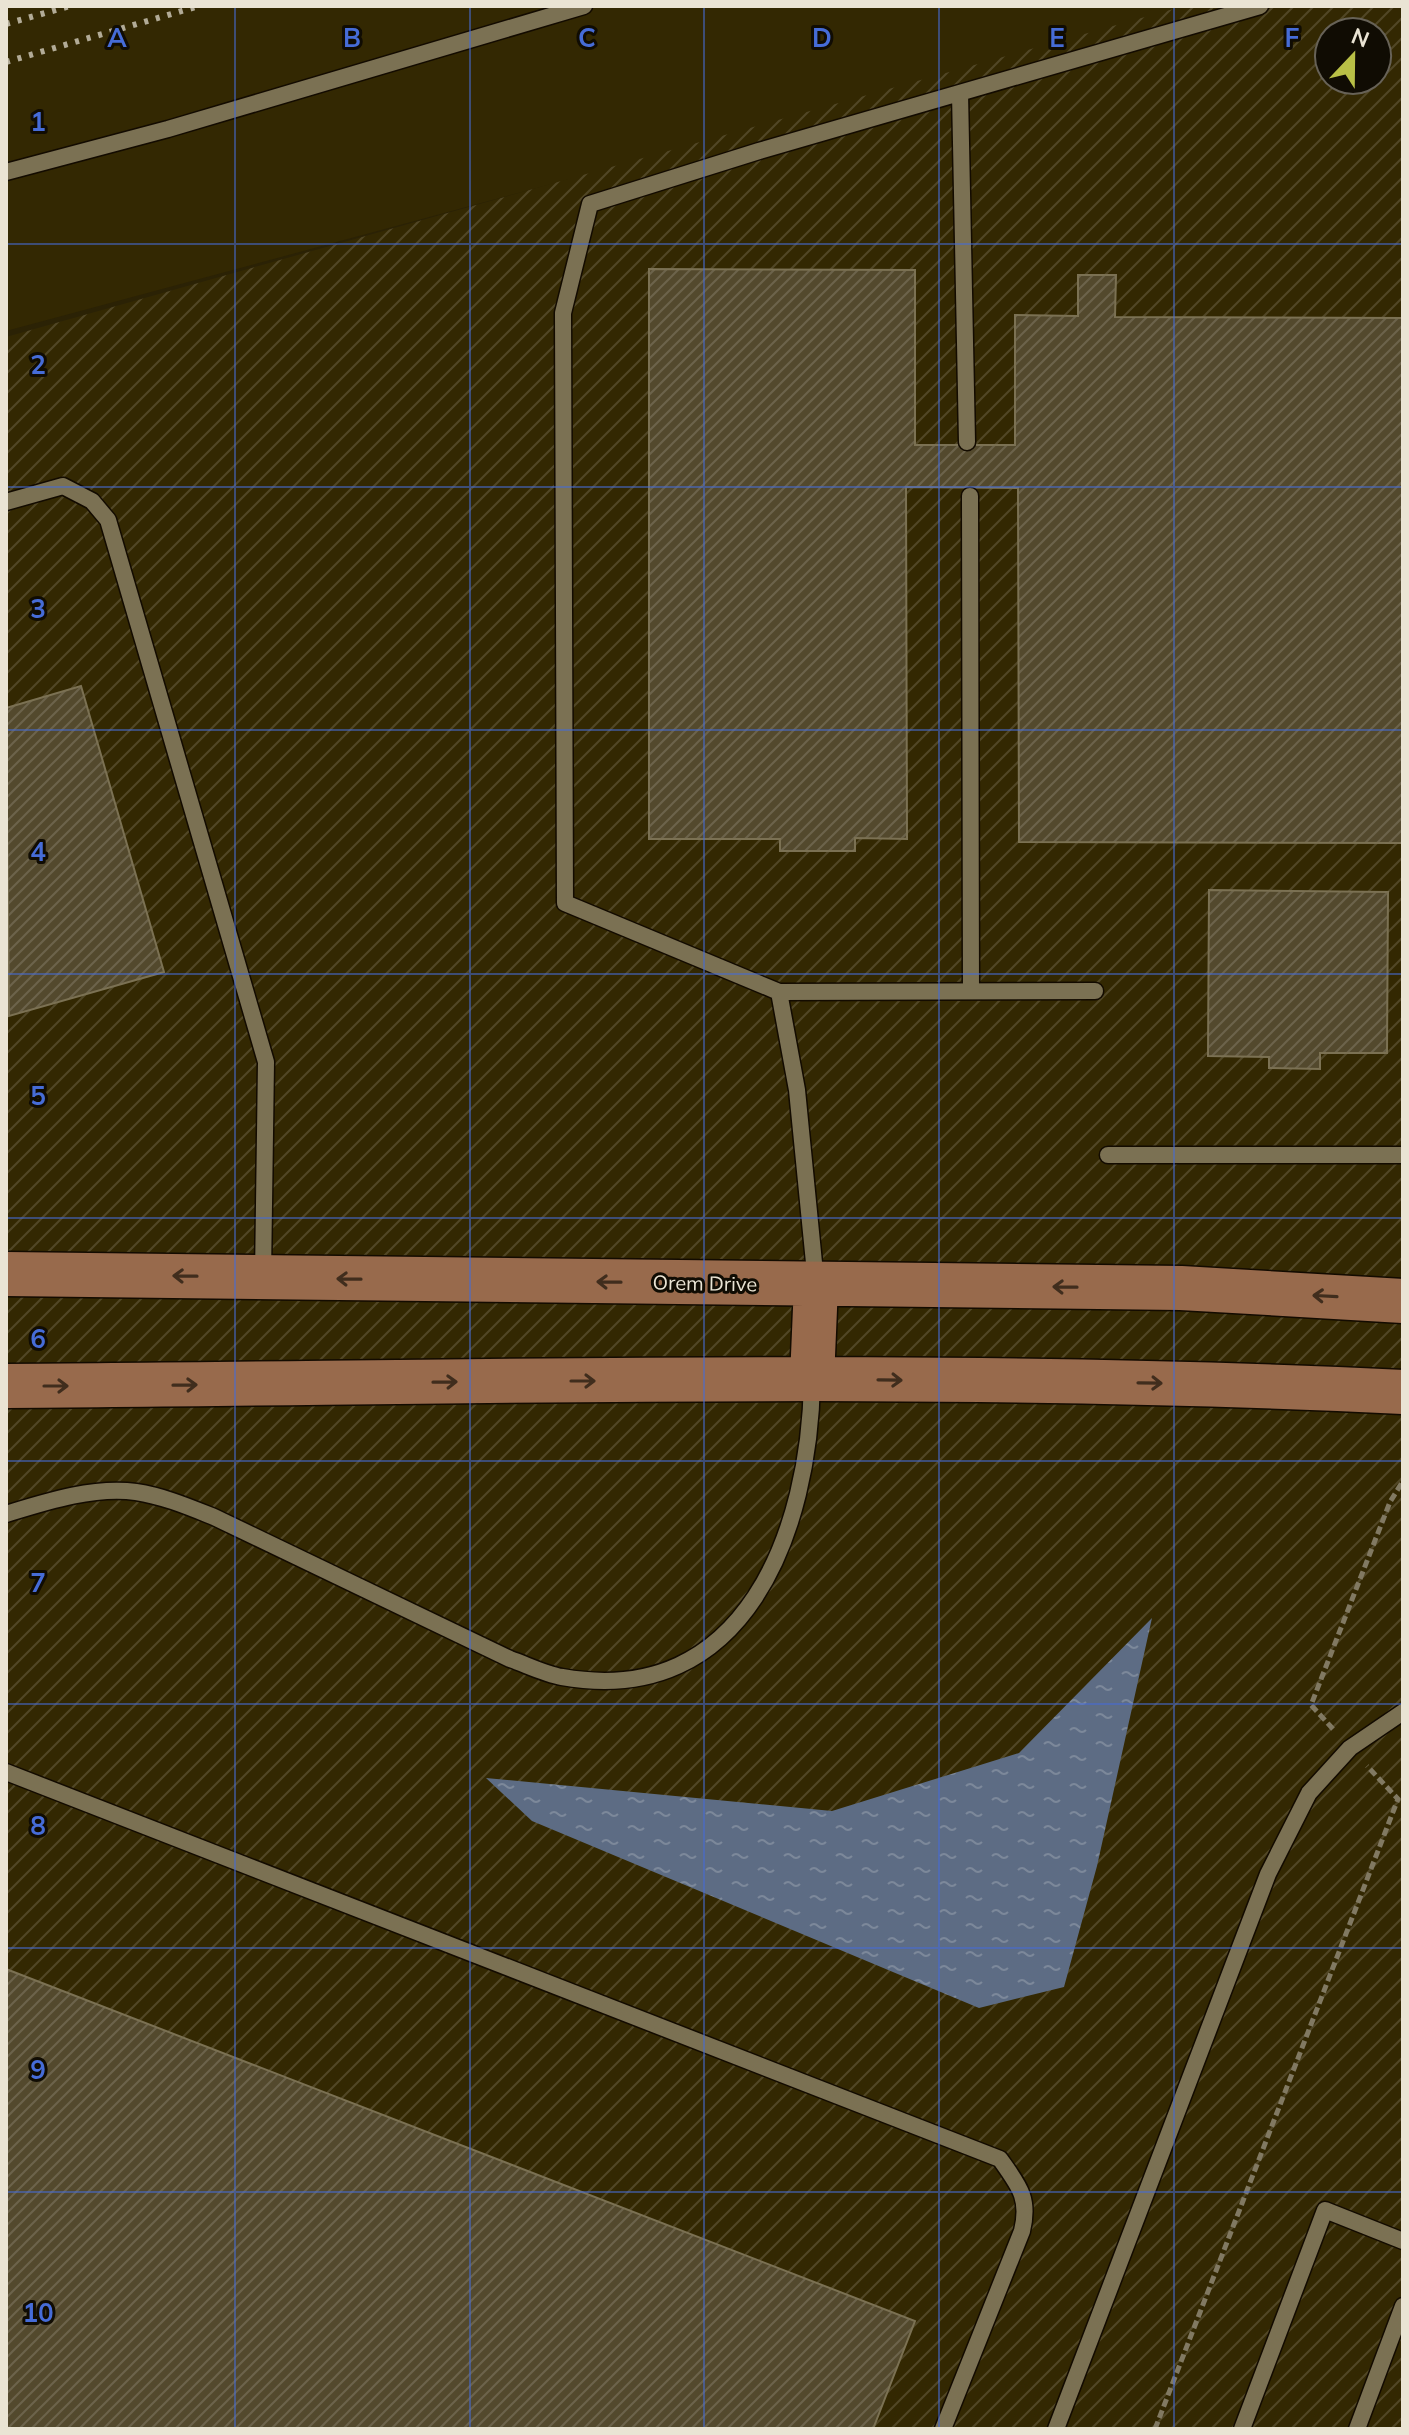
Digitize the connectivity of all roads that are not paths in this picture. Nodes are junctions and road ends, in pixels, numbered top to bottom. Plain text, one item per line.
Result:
1 (584, 6) edge
2 (1260, 6) edge
3 (960, 93) junction
4 (6, 172) edge
5 (967, 442) dead end
6 (970, 496) dead end
7 (6, 502) edge
8 (971, 990) junction
9 (1095, 991) dead end
10 (779, 992) junction
11 (1108, 1155) dead end
12 (1403, 1155) edge
13 (6, 1274) edge
14 (263, 1277) junction
15 (816, 1285) junction
16 (1403, 1301) edge
17 (812, 1379) junction
18 (6, 1386) edge
19 (1403, 1392) edge
20 (6, 1514) edge
21 (1403, 1712) edge
22 (6, 1772) edge
23 (1403, 2241) edge
24 (1403, 2306) edge
25 (943, 2429) edge
26 (1056, 2429) edge
27 (1242, 2429) edge
28 (1357, 2429) edge

1 - 4 lane
2 - 3 lane
3 - 5 lane
3 - 10 lane
6 - 8 lane
7 - 14 lane
8 - 9 lane
8 - 10 lane
10 - 15 lane
11 - 12 lane
14 -> 13 main road, Orem Drive
15 -> 14 main road, Orem Drive
16 -> 15 main road, Orem Drive
15 - 17 main road
18 -> 17 main road
17 -> 19 main road
17 - 20 lane
21 - 26 lane
22 - 25 lane
23 - 27 lane
24 - 28 lane

